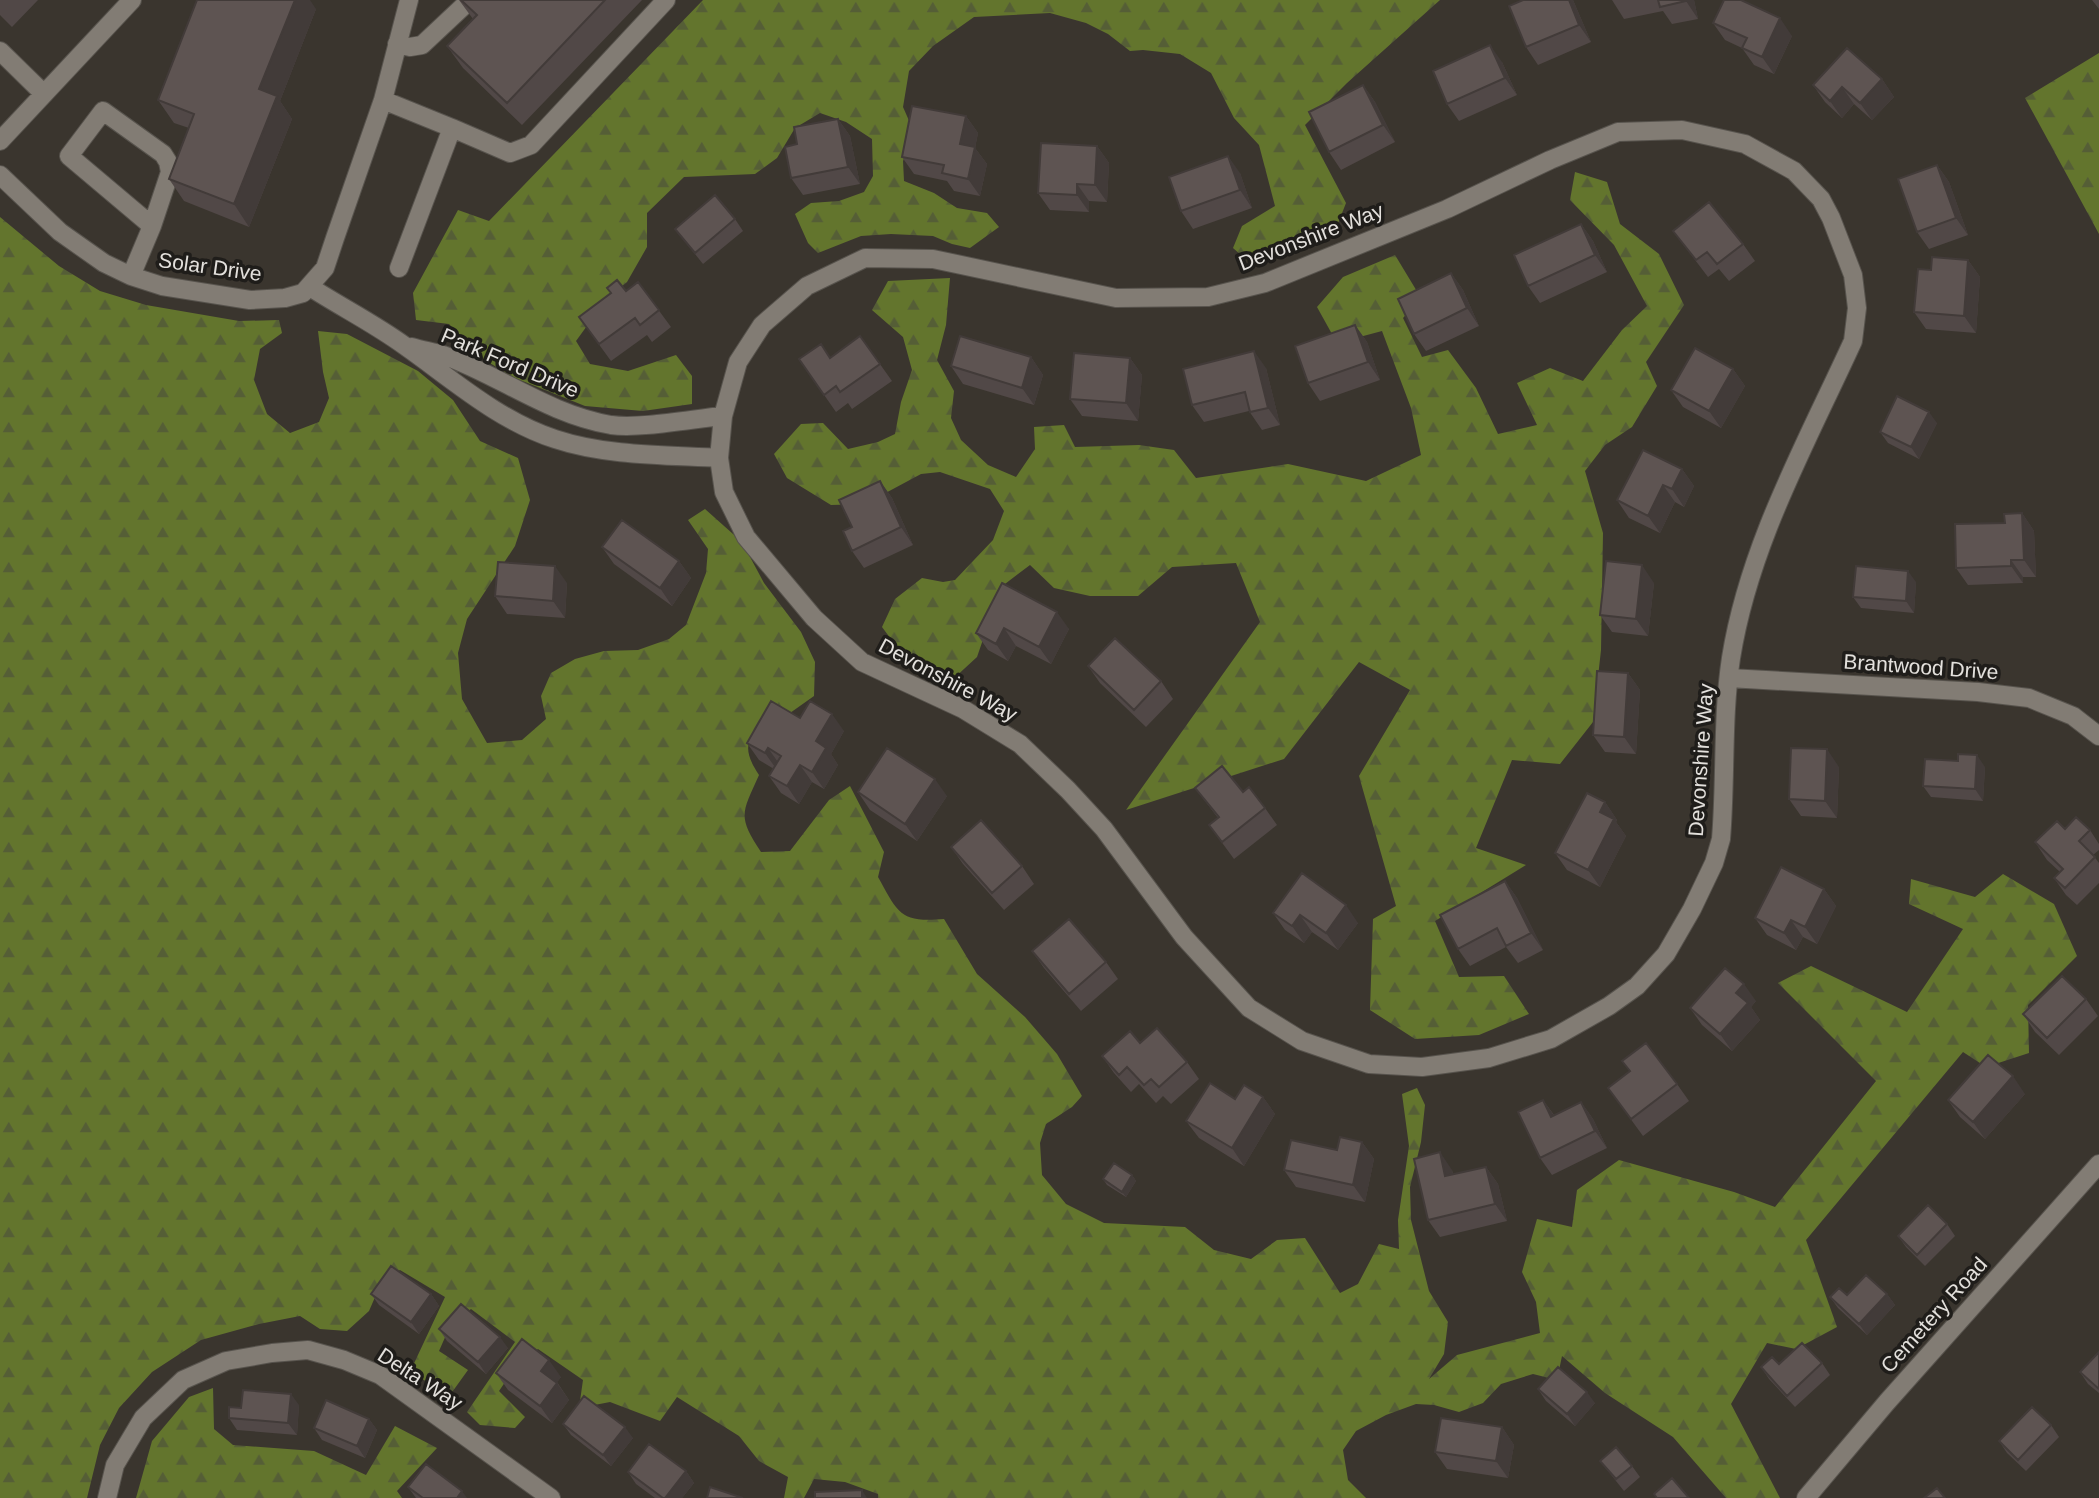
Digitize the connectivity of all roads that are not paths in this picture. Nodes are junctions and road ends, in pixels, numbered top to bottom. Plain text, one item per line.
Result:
1 (132, 0) edge
2 (409, 0) edge
3 (470, 0) edge
4 (666, 0) edge
5 (397, 44) junction
6 (0, 51) edge
7 (44, 94) junction
8 (383, 100) junction
9 (452, 128) junction
10 (0, 142) edge
11 (0, 175) edge
12 (152, 226) junction
13 (399, 268) dead end
14 (131, 276) junction
15 (310, 287) junction
16 (405, 345) junction
17 (723, 416) junction
18 (719, 458) junction
19 (1729, 678) junction
20 (2099, 736) edge
21 (2099, 1164) edge
22 (107, 1498) edge
23 (551, 1498) edge
24 (1806, 1498) edge

1 - 7 street
2 - 5 street
3 - 5 street
4 - 9 street
5 - 8 street
6 - 7 street
7 - 10 street
8 - 9 street
8 - 15 street
9 - 13 street
11 - 14 street, Solar Drive
12 - 12 street
12 - 14 street
14 - 15 street, Solar Drive
15 - 16 street, Park Ford Drive
16 - 17 street, Park Ford Drive
16 - 18 street, Park Ford Drive
17 - 18 street, Devonshire Way
17 - 19 street, Devonshire Way
18 - 19 street, Devonshire Way
19 - 20 street, Brantwood Drive
21 - 24 street, Cemetery Road
22 - 23 street, Delta Way

